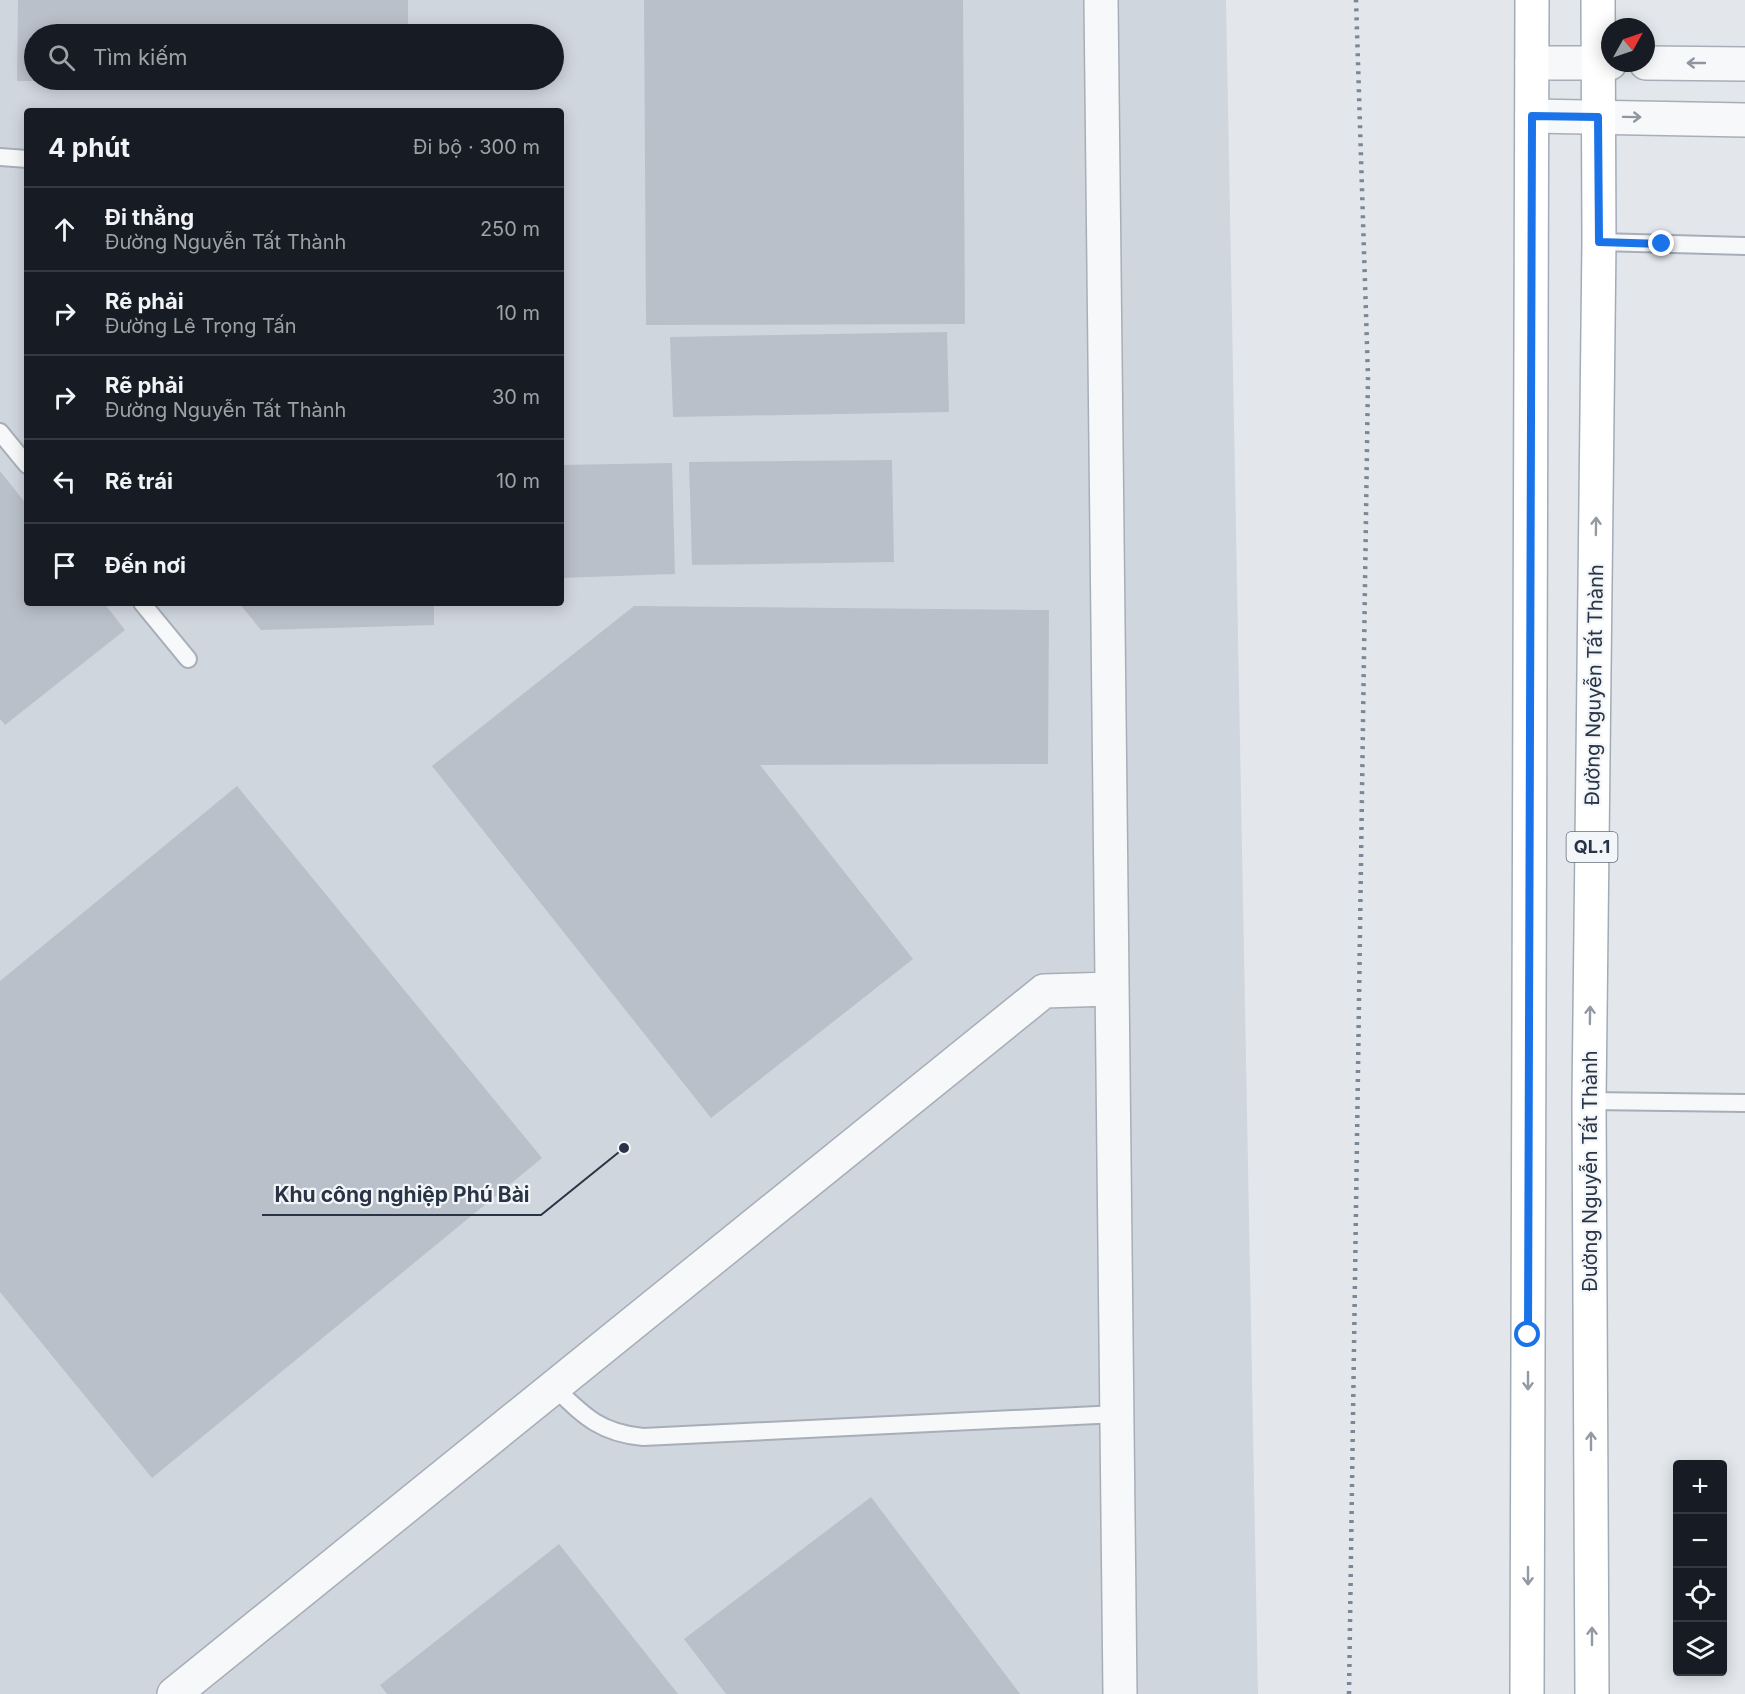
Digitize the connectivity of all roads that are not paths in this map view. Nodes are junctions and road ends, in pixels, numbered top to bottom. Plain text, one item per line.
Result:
1 (1101, 0) edge
2 (1532, 0) edge
3 (1598, 0) edge
4 (1601, 32) edge
5 (1532, 63) junction
6 (1601, 63) edge
7 (1655, 63) edge
8 (1745, 64) edge
9 (1603, 72) edge
10 (1532, 116) junction
11 (1598, 117) junction
12 (1745, 120) edge
13 (0, 157) edge
14 (24, 159) edge
15 (1599, 242) junction
16 (1745, 246) edge
17 (0, 432) edge
18 (24, 461) edge
19 (144, 606) edge
20 (188, 659) dead end
21 (1112, 989) junction
22 (1589, 1101) junction
23 (1745, 1103) edge
24 (554, 1387) junction
25 (1117, 1414) junction
26 (174, 1694) edge
27 (1120, 1694) edge
28 (1527, 1694) edge
29 (1592, 1694) edge

1 - 21 street
2 - 5 main road
3 - 4 main road, Đường Nguyễn Tất Thành / QL.1
5 - 6 street
5 - 10 main road
8 -> 7 street
9 - 11 main road, Đường Nguyễn Tất Thành / QL.1
10 - 11 street
10 -> 28 main road
11 -> 12 street
11 - 15 main road, Đường Nguyễn Tất Thành / QL.1
13 - 14 lane
15 - 16 lane
22 -> 15 main road, Đường Nguyễn Tất Thành / QL.1
17 - 18 lane
19 - 20 lane
21 - 24 street
21 - 25 street
22 - 23 lane
29 -> 22 main road, Đường Nguyễn Tất Thành / QL.1
24 - 25 lane
24 - 26 street
25 - 27 street

